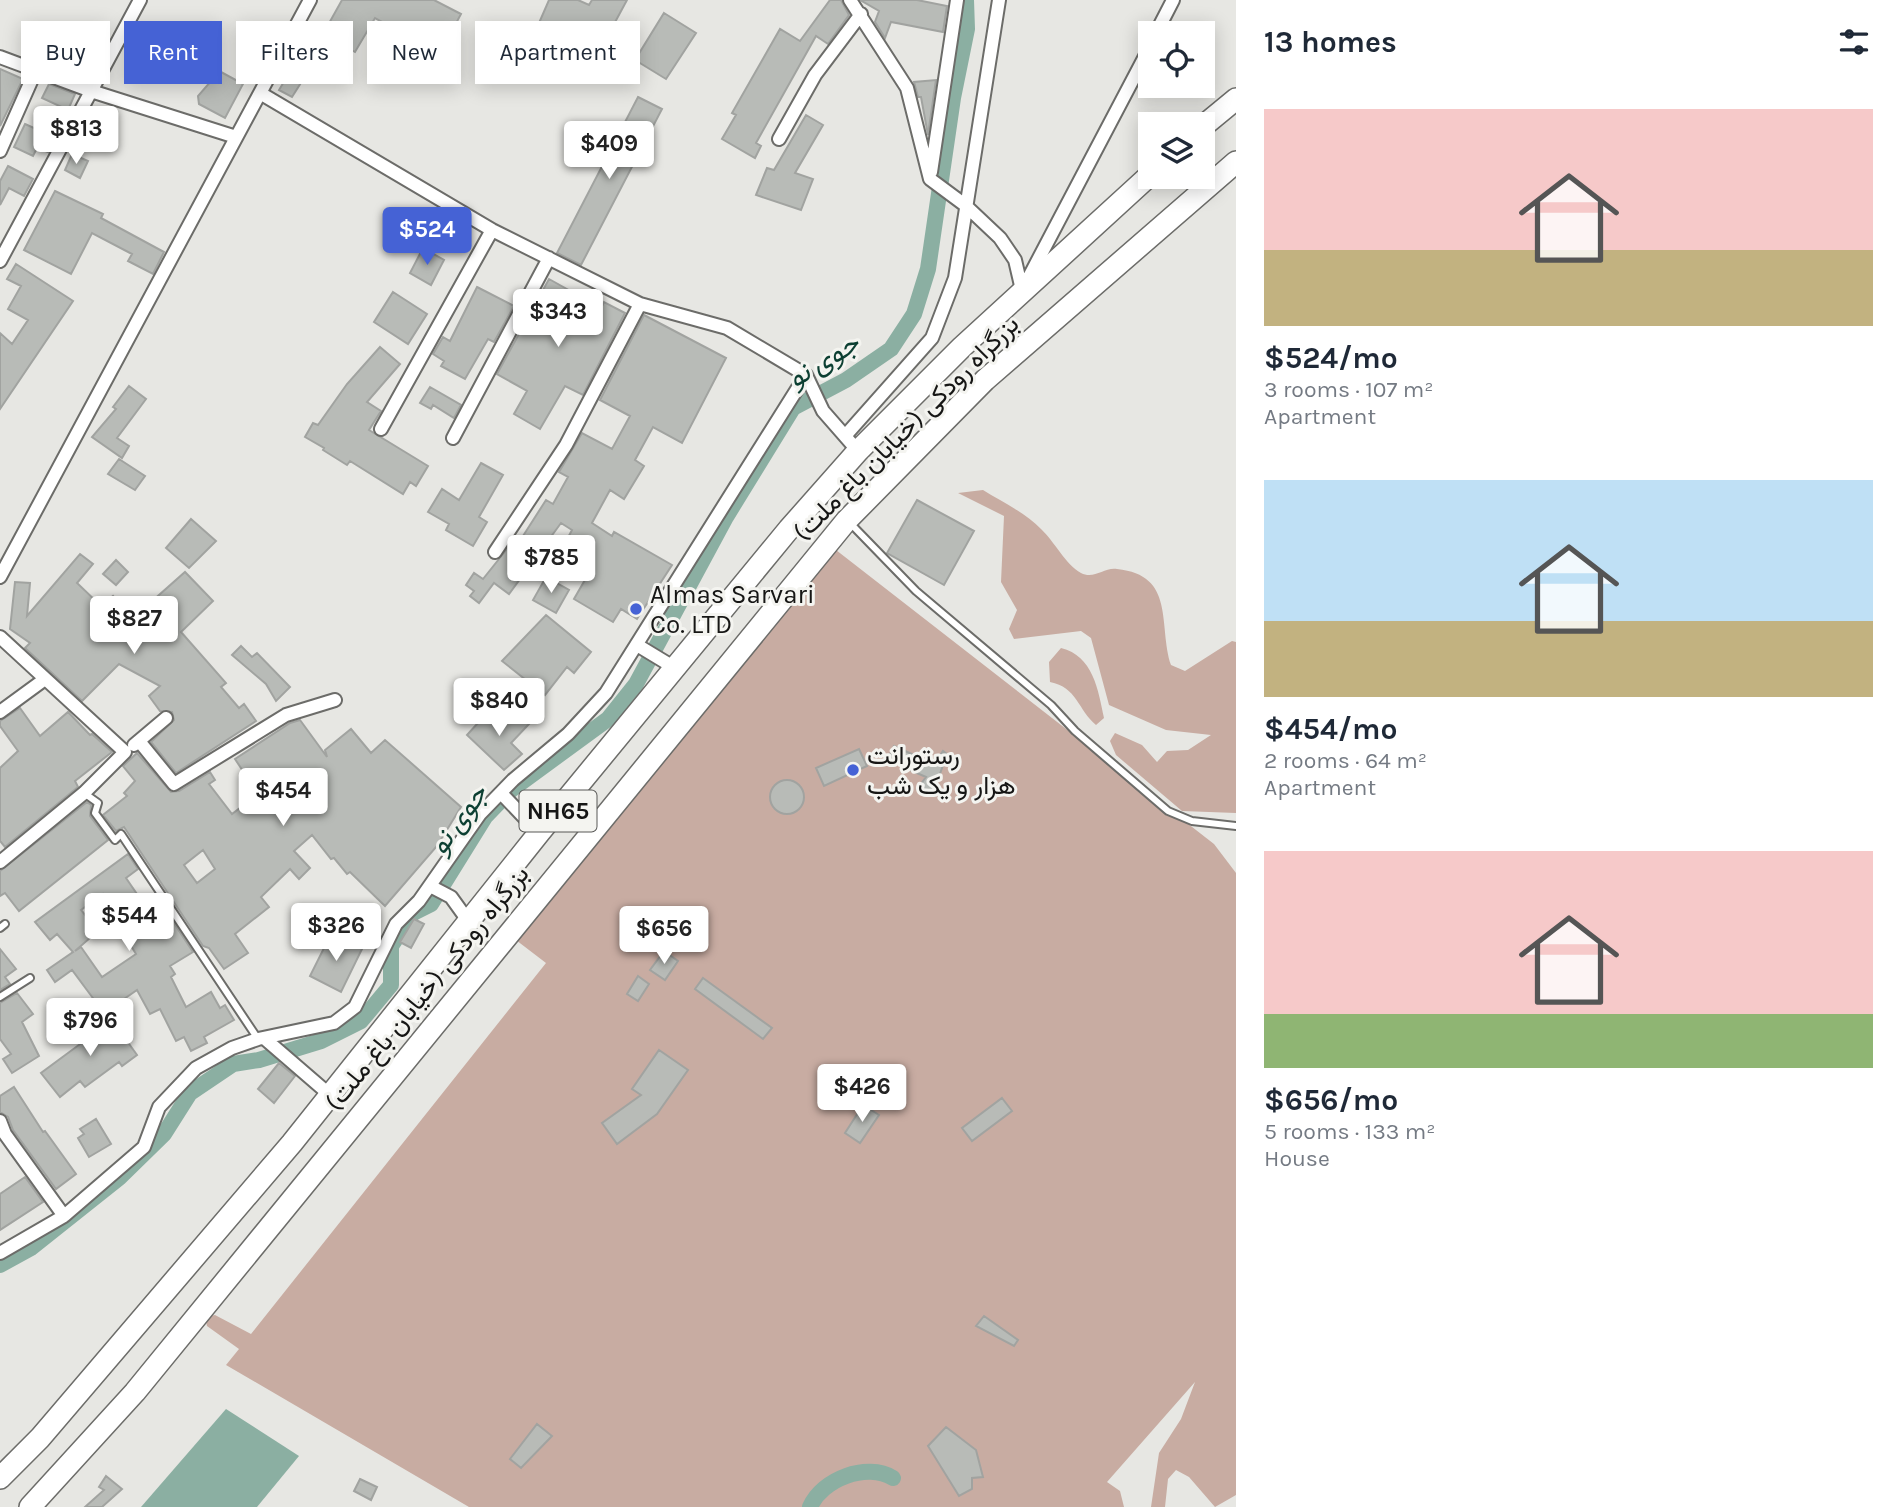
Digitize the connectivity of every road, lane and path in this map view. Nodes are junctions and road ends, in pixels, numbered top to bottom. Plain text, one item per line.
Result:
1 (140, 0) edge
2 (310, 0) edge
3 (850, 0) edge
4 (957, 0) edge
5 (999, 0) edge
6 (1173, 0) edge
7 (861, 14) junction
8 (1162, 21) edge
9 (0, 57) edge
10 (21, 65) edge
11 (1138, 70) edge
12 (30, 84) edge
13 (73, 84) edge
14 (91, 91) junction
15 (260, 93) junction
16 (1236, 99) edge
17 (1215, 116) edge
18 (236, 137) junction
19 (779, 139) dead end
20 (0, 151) edge
21 (1236, 162) edge
22 (930, 179) junction
23 (1138, 186) edge
24 (965, 205) junction
25 (492, 230) junction
26 (549, 258) junction
27 (0, 261) edge
28 (1022, 290) junction
29 (640, 304) junction
30 (806, 375) junction
31 (381, 429) dead end
32 (453, 438) dead end
33 (852, 444) junction
34 (847, 520) junction
35 (495, 552) dead end
36 (0, 577) edge
37 (4, 645) edge
38 (642, 648) junction
39 (669, 664) junction
40 (45, 679) junction
41 (335, 700) dead end
42 (0, 712) edge
43 (166, 718) dead end
44 (139, 741) junction
45 (125, 752) junction
46 (84, 793) junction
47 (501, 794) junction
48 (1236, 826) edge
49 (539, 834) junction
50 (0, 862) edge
51 (434, 888) junction
52 (468, 922) junction
53 (30, 978) dead end
54 (0, 997) edge
55 (261, 1038) junction
56 (330, 1095) junction
57 (0, 1121) edge
58 (64, 1216) junction
59 (0, 1253) edge
60 (0, 1478) edge
61 (30, 1507) edge

1 - 14 street
2 - 15 street
3 - 7 street
4 - 22 street
5 - 24 street
6 - 8 street
7 - 19 street
7 - 22 street
9 - 10 street
11 - 28 street
12 - 20 street
13 - 14 street
14 - 18 street
14 - 27 street
15 - 18 street
15 - 25 street
16 - 17 highway
18 - 36 street
21 - 34 highway, بزرگراه رودکی (خیابان باغ ملت)
22 - 24 street
23 - 28 highway, بزرگراه رودکی (خیابان باغ ملت) / NH65
24 - 28 street
24 - 33 street
25 - 26 street
25 - 31 street
26 - 29 street
26 - 32 street
28 - 33 highway, بزرگراه رودکی (خیابان باغ ملت) / NH65
29 - 30 street
29 - 35 street
30 - 33 street
30 - 38 street
33 - 39 highway, بزرگراه رودکی (خیابان باغ ملت) / NH65
34 - 48 lane
34 - 61 highway, بزرگراه رودکی (خیابان باغ ملت)
37 - 40 street
38 - 39 street
38 - 47 street
39 - 49 highway, بزرگراه رودکی (خیابان باغ ملت) / NH65
40 - 42 street
40 - 45 street
41 - 44 street
43 - 44 street
44 - 45 street
45 - 46 street
46 - 50 street
46 - 55 lane
47 - 49 street
47 - 51 street
49 - 52 highway, بزرگراه رودکی (خیابان باغ ملت) / NH65
51 - 52 street
51 - 55 street
52 - 56 highway, بزرگراه رودکی (خیابان باغ ملت) / NH65
53 - 54 lane
55 - 56 street
55 - 58 street
56 - 60 highway, بزرگراه رودکی (خیابان باغ ملت) / NH65
57 - 58 street
58 - 59 street

